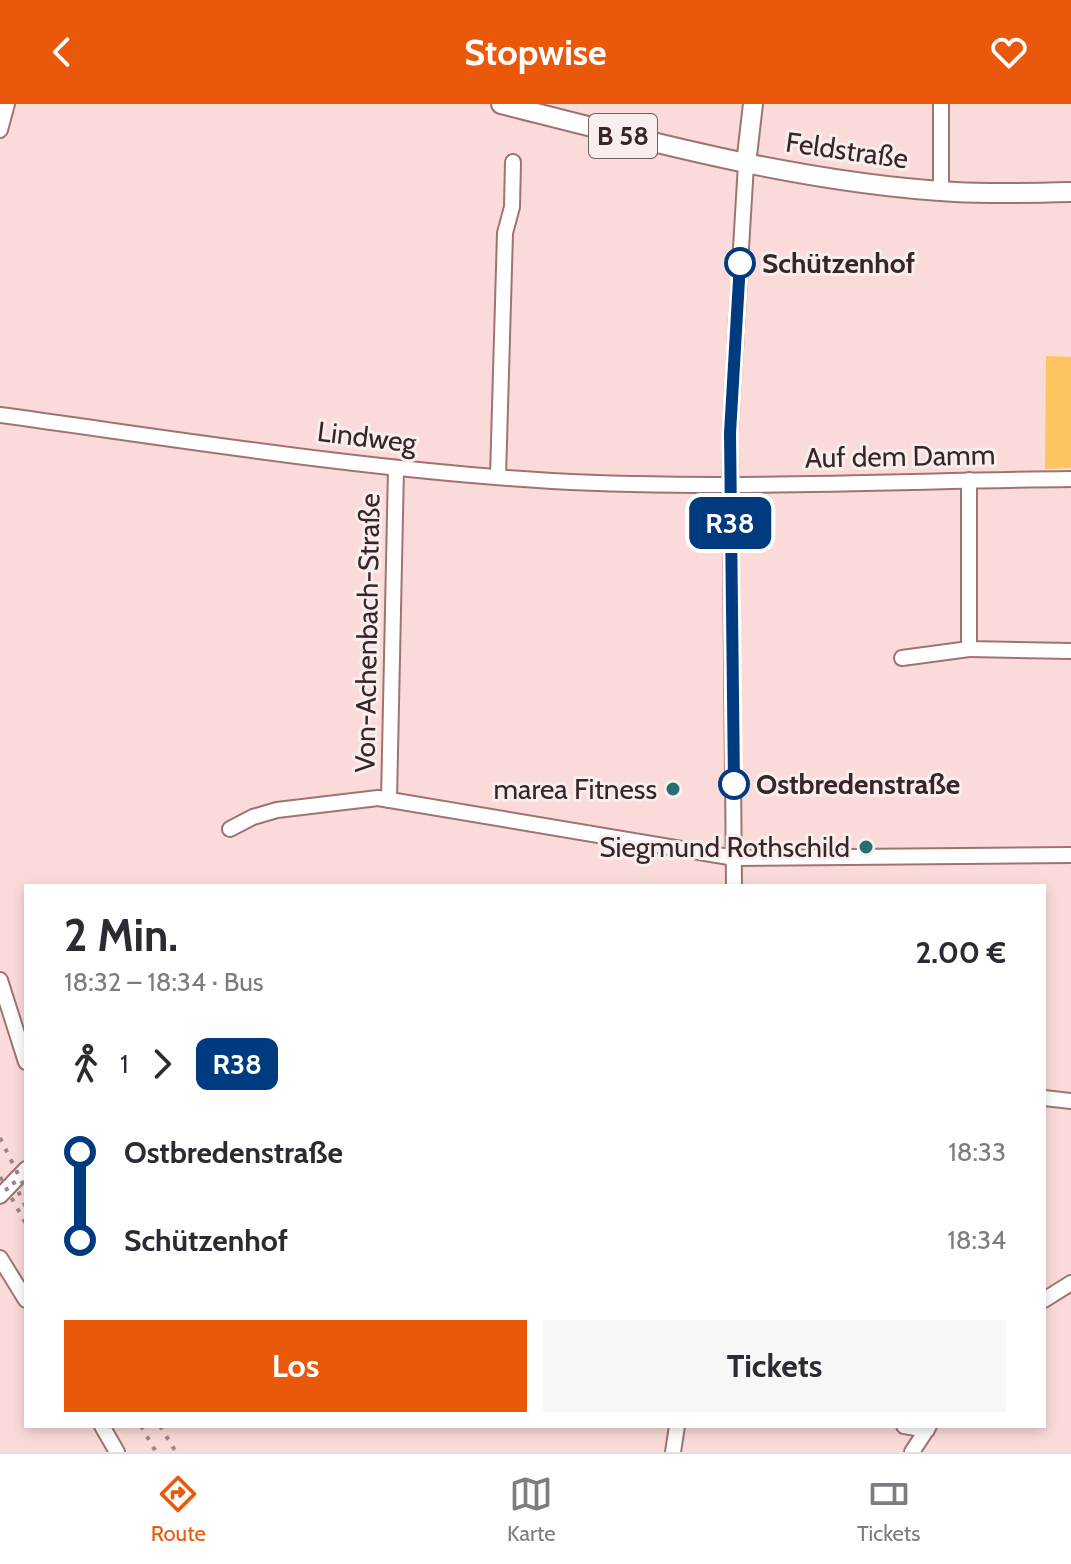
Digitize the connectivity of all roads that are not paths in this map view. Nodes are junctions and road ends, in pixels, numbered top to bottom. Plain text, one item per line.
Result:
1 (7, 104) edge
2 (501, 104) edge
3 (753, 104) edge
4 (941, 104) edge
5 (0, 130) edge
6 (513, 162) dead end
7 (746, 164) junction
8 (941, 191) junction
9 (1071, 192) edge
10 (0, 415) edge
11 (396, 468) junction
12 (498, 477) junction
13 (1071, 479) edge
14 (969, 480) junction
15 (730, 486) junction
16 (969, 649) junction
17 (1071, 651) edge
18 (902, 658) dead end
19 (389, 800) junction
20 (230, 829) dead end
21 (1071, 855) edge
22 (735, 858) junction
23 (734, 884) edge
24 (0, 980) edge
25 (24, 1056) edge
26 (1046, 1098) edge
27 (1071, 1101) edge
28 (24, 1171) edge
29 (0, 1196) edge
30 (0, 1258) edge
31 (1071, 1283) edge
32 (24, 1297) edge
33 (1046, 1299) edge
34 (103, 1428) edge
35 (677, 1428) edge
36 (928, 1428) edge
37 (117, 1452) edge
38 (673, 1452) edge
39 (912, 1452) edge

1 - 5 street
2 - 7 main road, B 58
3 - 7 main road
4 - 8 street, Feldstraße
6 - 12 street
7 - 8 main road, Feldstraße
7 - 15 street
8 - 9 main road, Feldstraße
10 - 11 street, Lindweg
11 - 12 street, Lindweg
11 - 19 street, Von-Achenbach-Straße
12 - 15 street, Lindweg
13 - 14 street, Auf dem Damm
14 - 15 street, Auf dem Damm
14 - 16 street
15 - 22 street
16 - 17 street
16 - 18 street
19 - 20 street
19 - 22 street
21 - 22 street
22 - 23 street
24 - 25 street
26 - 27 street
28 - 29 street
30 - 32 street
31 - 33 street
34 - 37 street
35 - 38 street
36 - 39 street

